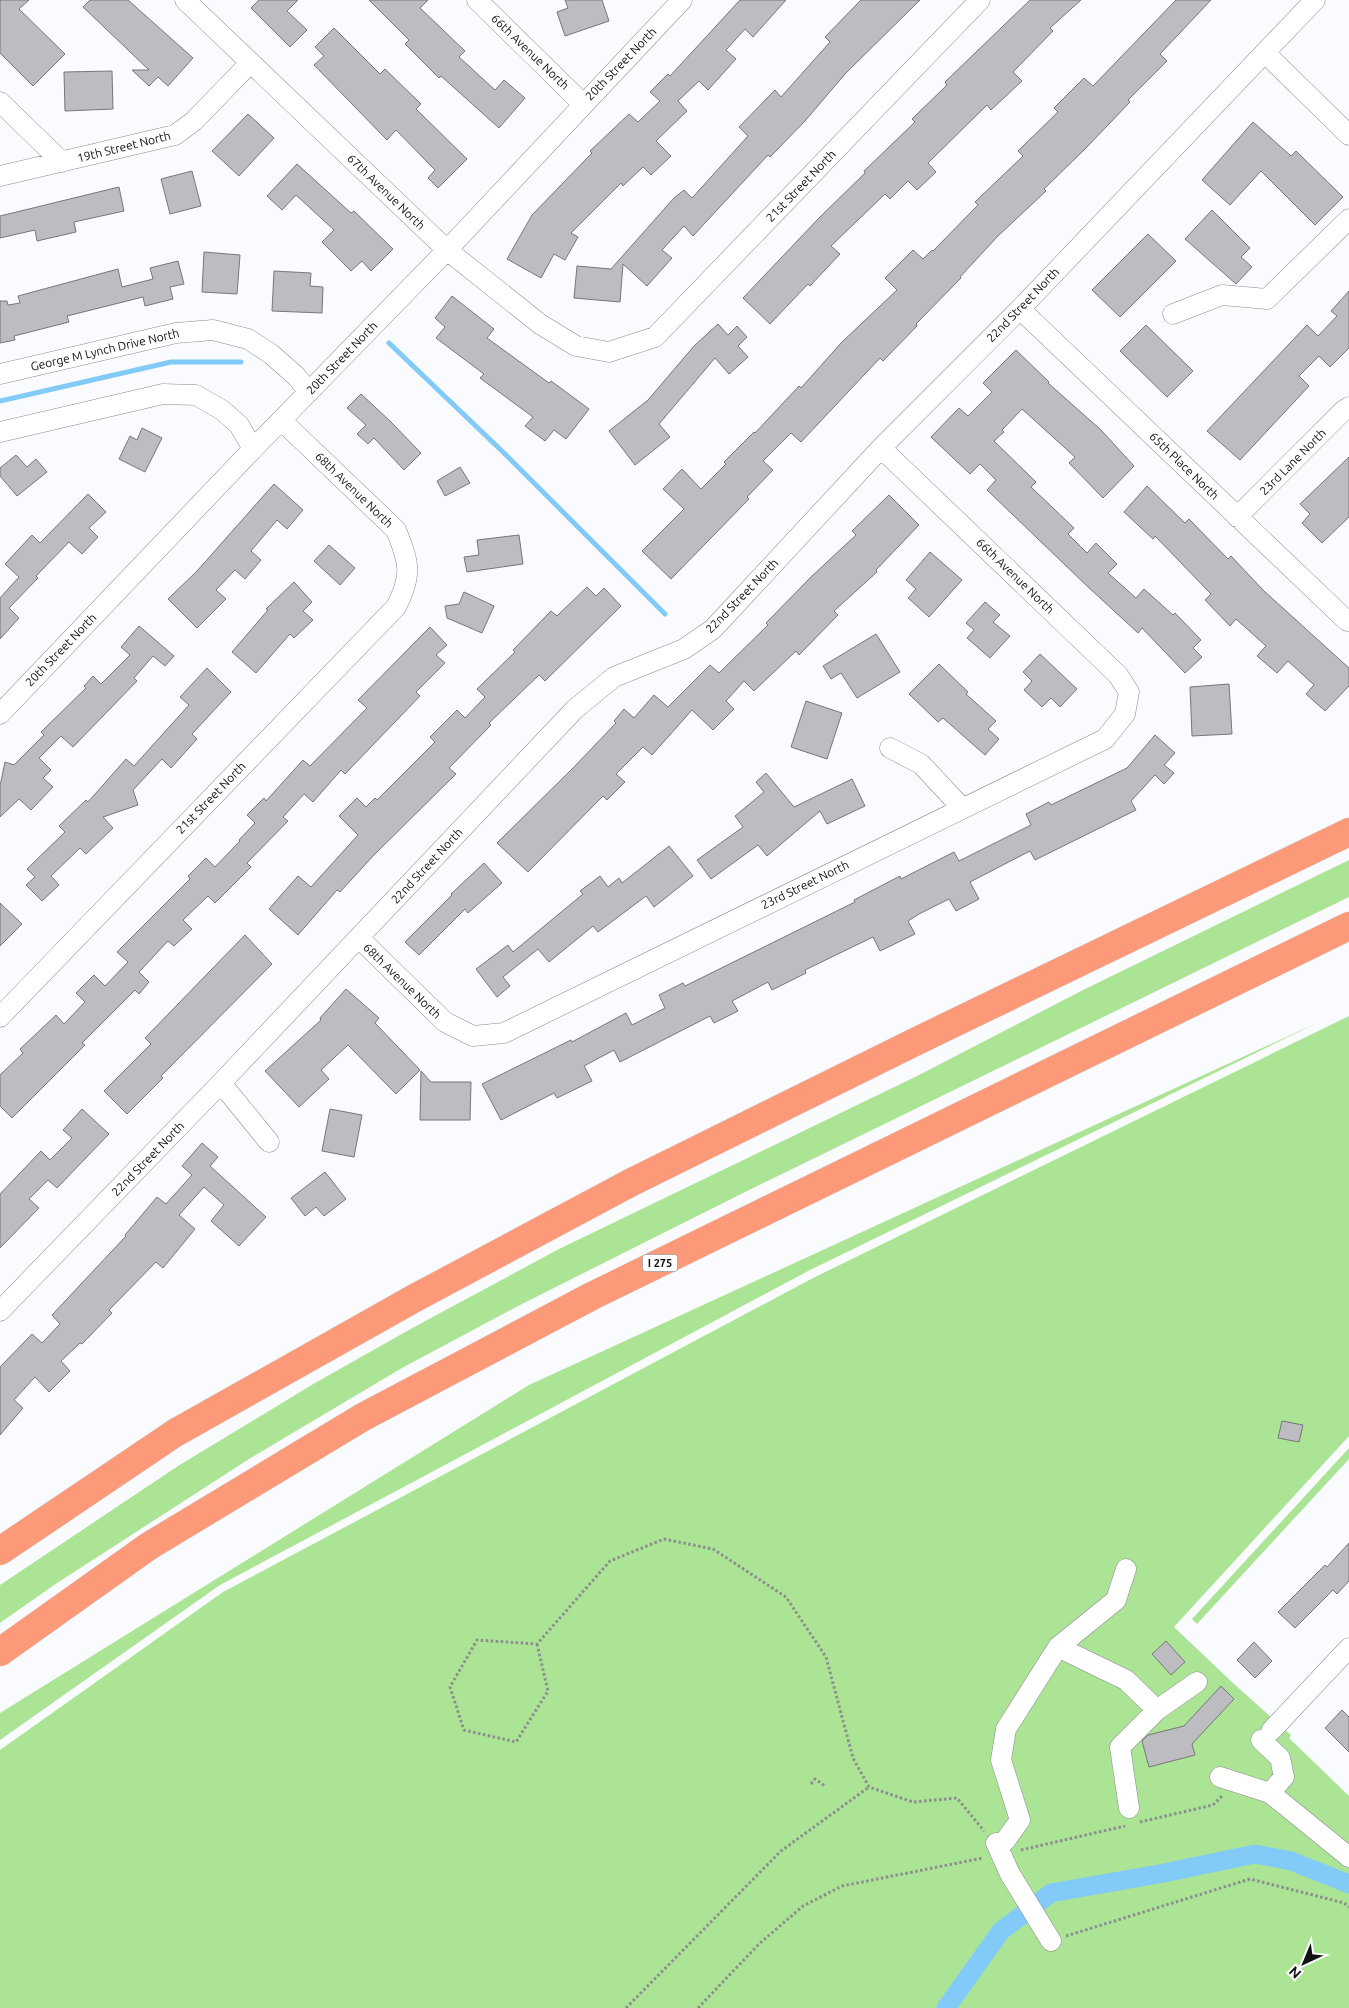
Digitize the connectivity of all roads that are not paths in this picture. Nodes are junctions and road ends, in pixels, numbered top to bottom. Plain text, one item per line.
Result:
1 (185, 0) edge
2 (476, 0) edge
3 (682, 0) edge
4 (980, 0) edge
5 (1315, 0) edge
6 (1265, 53) junction
7 (250, 63) junction
8 (0, 102) edge
9 (583, 104) junction
10 (1349, 135) edge
11 (62, 162) junction
12 (0, 176) edge
13 (1349, 218) edge
14 (447, 250) junction
15 (1020, 309) junction
16 (1172, 314) dead end
17 (609, 352) joint
18 (0, 374) edge
19 (309, 392) junction
20 (1349, 407) edge
21 (282, 421) junction
22 (0, 432) edge
23 (880, 448) junction
24 (253, 449) junction
25 (1238, 518) junction
26 (408, 571) joint
27 (1349, 621) edge
28 (0, 714) edge
29 (1125, 714) joint
30 (890, 748) dead end
31 (962, 808) junction
32 (1349, 832) edge
33 (1349, 926) edge
34 (358, 938) junction
35 (0, 1017) edge
36 (473, 1036) joint
37 (221, 1083) junction
38 (269, 1142) dead end
39 (0, 1311) edge
40 (0, 1551) edge
41 (1126, 1569) dead end
42 (1058, 1647) junction
43 (1348, 1651) edge
44 (0, 1652) edge
45 (1197, 1682) dead end
46 (1157, 1710) junction
47 (1228, 1780) road end
48 (1270, 1793) junction
49 (1130, 1819) road end
50 (1349, 1858) edge
51 (1051, 1940) road end

1 - 7 street, 67th Avenue North
2 - 9 street, 66th Avenue North
3 - 9 street, 20th Street North
4 - 17 street, 21st Street North
5 - 6 street, 22nd Street North
6 - 10 street
6 - 15 street, 22nd Street North
7 - 11 street, 19th Street North
7 - 14 street, 67th Avenue North
8 - 11 street
9 - 14 street, 20th Street North
11 - 12 street, 19th Street North
13 - 16 street
14 - 17 street, 67th Avenue North
14 - 19 street, 20th Street North
15 - 23 street, 22nd Street North
15 - 25 street, 65th Place North
18 - 19 street, George M Lynch Drive North
19 - 21 street, 20th Street North
20 - 25 street, 23rd Lane North
21 - 24 street, 20th Street North
21 - 26 street, 68th Avenue North
22 - 24 street
23 - 29 street, 66th Avenue North
23 - 34 street, 22nd Street North
24 - 28 street, 20th Street North
25 - 27 street, 65th Place North
26 - 35 street, 21st Street North
29 - 31 street, 23rd Street North
30 - 31 street
31 - 36 street, 23rd Street North
32 - 40 highway
33 - 44 highway, I 275
34 - 36 street, 68th Avenue North
34 - 37 street, 22nd Street North
37 - 38 street
37 - 39 street, 22nd Street North
41 - 42 street
42 - 46 street
42 - 51 street
43 - 48 street
45 - 46 street
46 - 49 street
47 - 48 street
48 - 50 street

